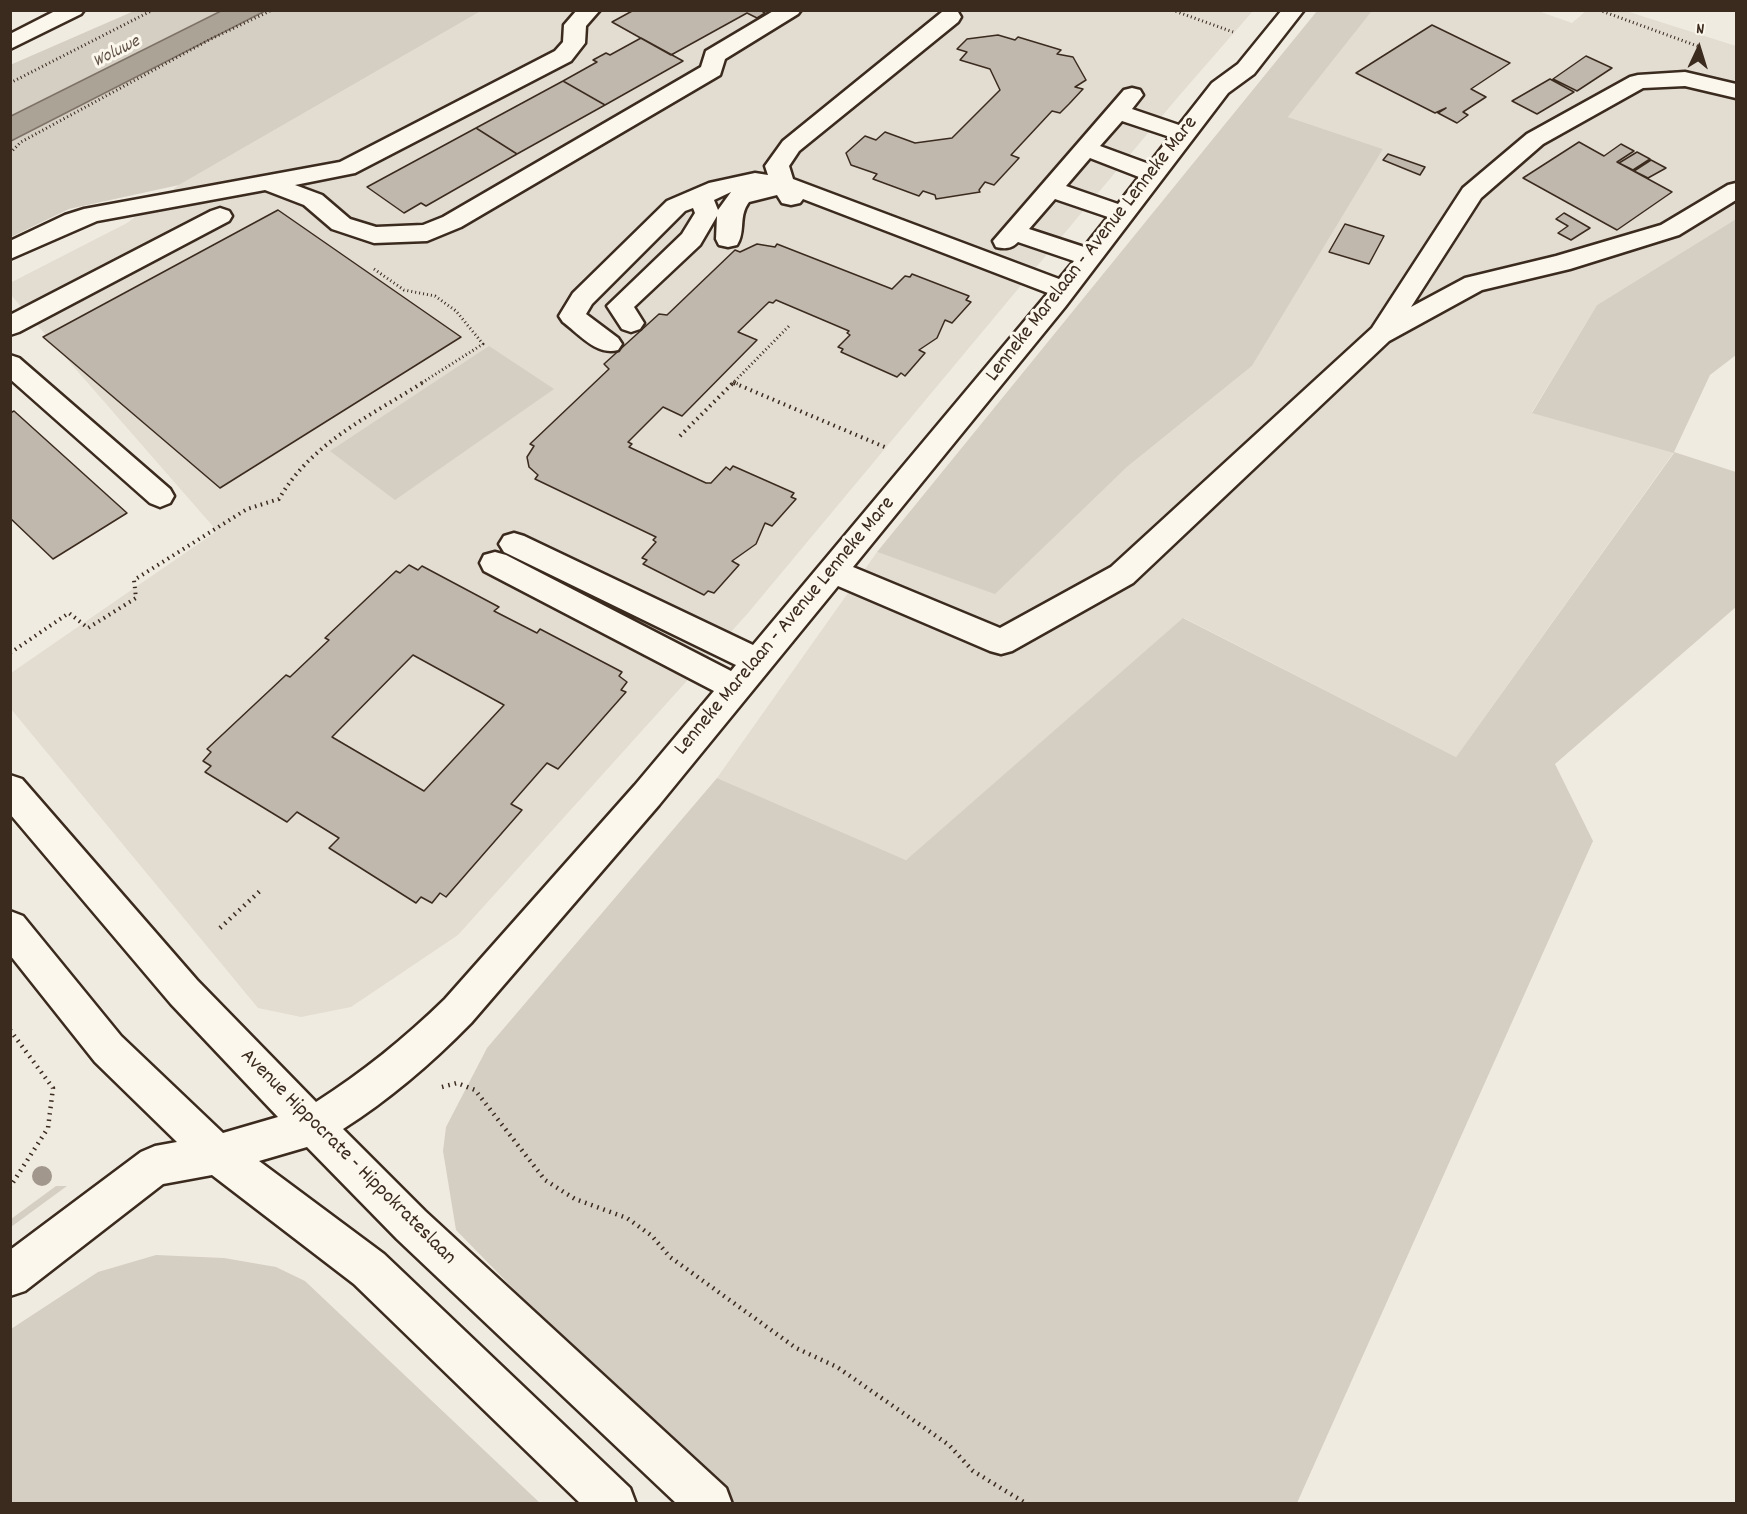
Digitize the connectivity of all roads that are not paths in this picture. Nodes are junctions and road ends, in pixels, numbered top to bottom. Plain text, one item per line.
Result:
1 (74, 10) edge
2 (591, 10) edge
3 (791, 10) edge
4 (1270, 10) edge
5 (1294, 10) edge
6 (950, 17) dead end
7 (10, 43) edge
8 (1220, 88) junction
9 (1737, 91) edge
10 (1185, 135) junction
11 (1086, 149) junction
12 (1154, 174) junction
13 (269, 183) junction
14 (1051, 189) junction
15 (1737, 190) edge
16 (787, 192) junction
17 (701, 197) junction
18 (1123, 214) junction
19 (220, 216) dead end
20 (728, 239) dead end
21 (10, 251) edge
22 (1089, 258) junction
23 (1060, 295) junction
24 (631, 323) dead end
25 (10, 326) edge
26 (1381, 334) junction
27 (609, 344) dead end
28 (10, 364) edge
29 (160, 496) dead end
30 (833, 571) junction
31 (758, 661) junction
32 (736, 688) junction
33 (10, 789) edge
34 (10, 927) edge
35 (313, 1126) junction
36 (217, 1154) junction
37 (10, 1276) edge
38 (614, 1503) edge
39 (710, 1503) edge

1 - 7 main road
2 - 13 main road
3 - 13 main road
4 - 8 main road, Lenneke Marelaan - Avenue Lenneke Mare
5 - 8 main road, Lenneke Marelaan - Avenue Lenneke Mare
6 - 16 main road
8 - 10 main road, Lenneke Marelaan - Avenue Lenneke Mare
9 - 26 main road
10 - 11 main road
10 - 12 main road, Lenneke Marelaan - Avenue Lenneke Mare
11 - 12 main road
11 - 14 main road
12 - 18 main road, Lenneke Marelaan - Avenue Lenneke Mare
13 - 21 main road
14 - 18 main road
14 - 22 main road
15 - 26 main road
16 - 17 main road
16 - 20 main road
16 - 23 main road
17 - 24 main road
17 - 27 main road
18 - 22 main road, Lenneke Marelaan - Avenue Lenneke Mare
19 - 25 main road
22 - 23 main road, Lenneke Marelaan - Avenue Lenneke Mare
23 - 30 main road, Lenneke Marelaan - Avenue Lenneke Mare
26 - 30 main road
28 - 29 main road
30 - 31 main road, Lenneke Marelaan - Avenue Lenneke Mare
31 - 32 main road, Lenneke Marelaan - Avenue Lenneke Mare
31 - 32 main road
32 - 35 main road, Lenneke Marelaan - Avenue Lenneke Mare
33 - 35 main road, Avenue Hippocrate - Hippokrateslaan
34 - 36 main road
35 - 36 main road, Lenneke Marelaan - Avenue Lenneke Mare
35 - 39 main road, Avenue Hippocrate - Hippokrateslaan
36 - 37 main road, Lenneke Marelaan - Avenue Lenneke Mare
36 - 38 main road

